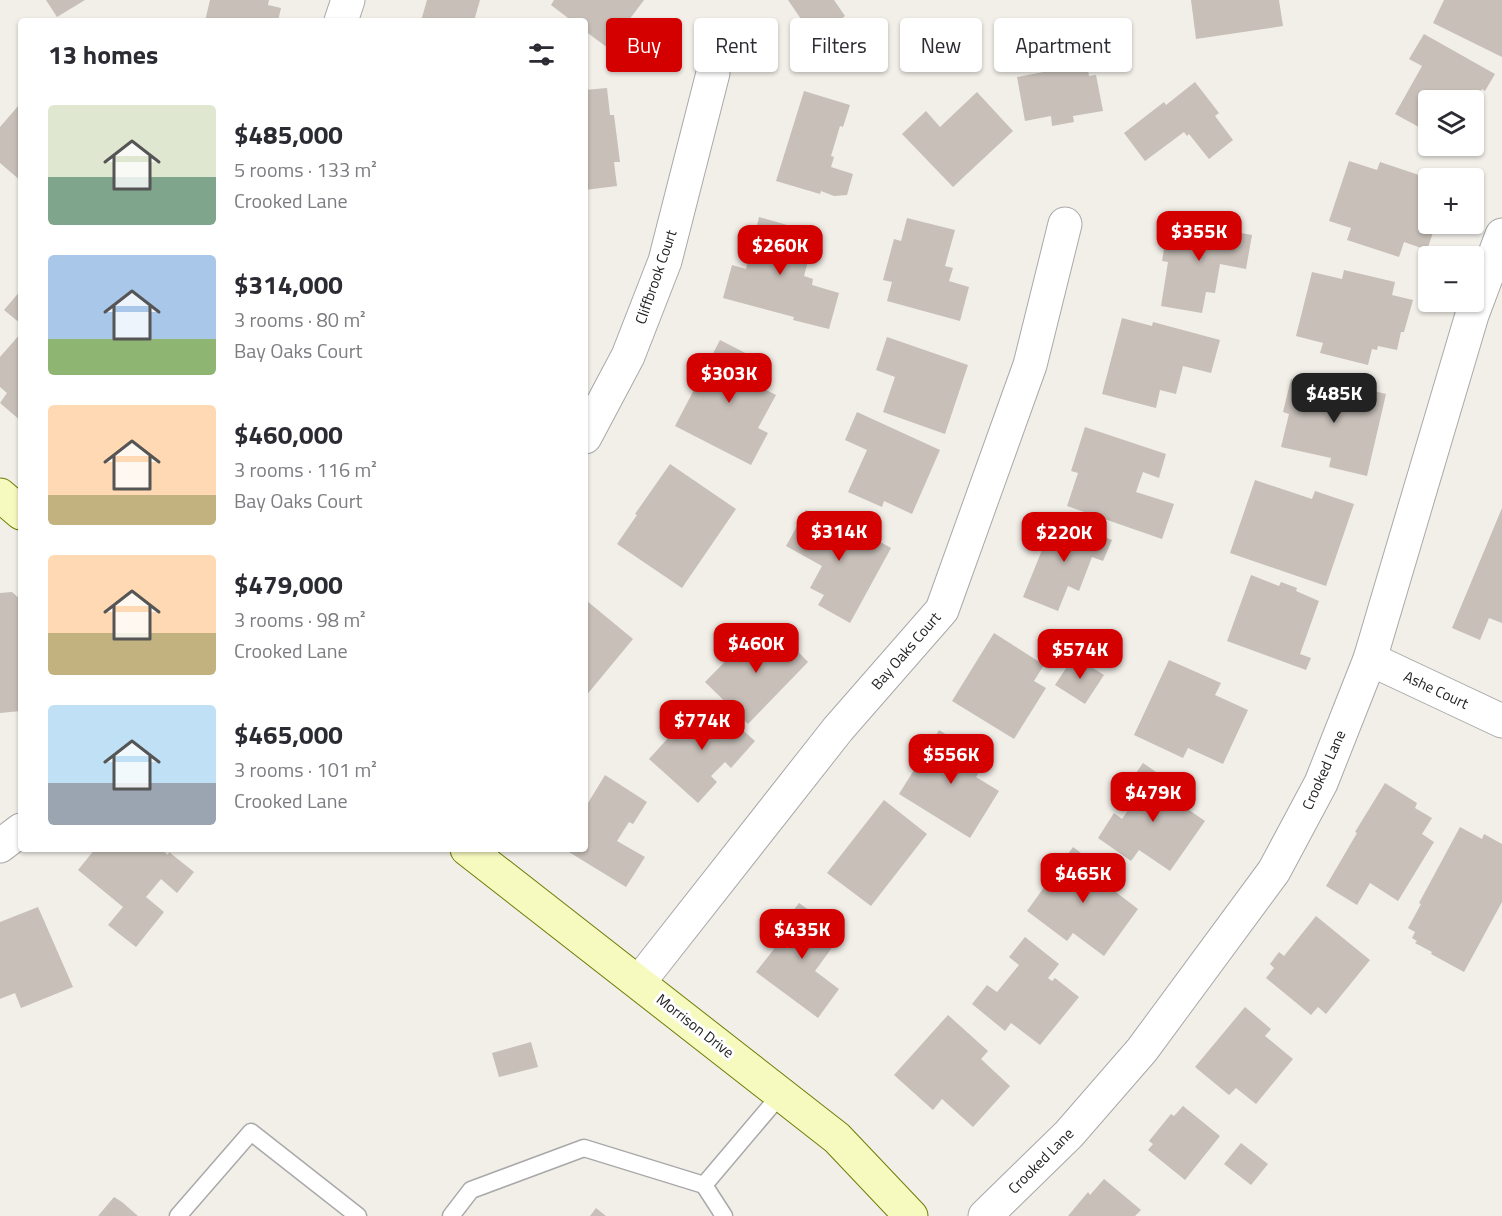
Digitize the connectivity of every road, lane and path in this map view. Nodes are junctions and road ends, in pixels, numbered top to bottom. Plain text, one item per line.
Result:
1 (348, 0) edge
2 (342, 18) edge
3 (713, 73) dead end
4 (1065, 224) dead end
5 (1502, 235) edge
6 (588, 431) edge
7 (0, 495) edge
8 (18, 510) edge
9 (1370, 659) junction
10 (1502, 721) edge
11 (18, 832) edge
12 (0, 846) edge
13 (471, 852) edge
14 (639, 982) junction
15 (781, 1094) junction
16 (705, 1185) junction
17 (178, 1216) edge
18 (358, 1216) edge
19 (451, 1216) edge
20 (724, 1216) edge
21 (911, 1216) edge
22 (985, 1216) edge

1 - 2 street
3 - 6 street, Cliffbrook Court
4 - 14 street, Bay Oaks Court
5 - 9 street, Crooked Lane
7 - 8 street
9 - 10 street, Ashe Court
9 - 22 street, Crooked Lane
11 - 12 street
13 - 14 street, Morrison Drive
14 - 15 street, Morrison Drive
15 - 16 lane
15 - 21 street, Morrison Drive
16 - 19 lane
16 - 20 lane
17 - 18 lane

